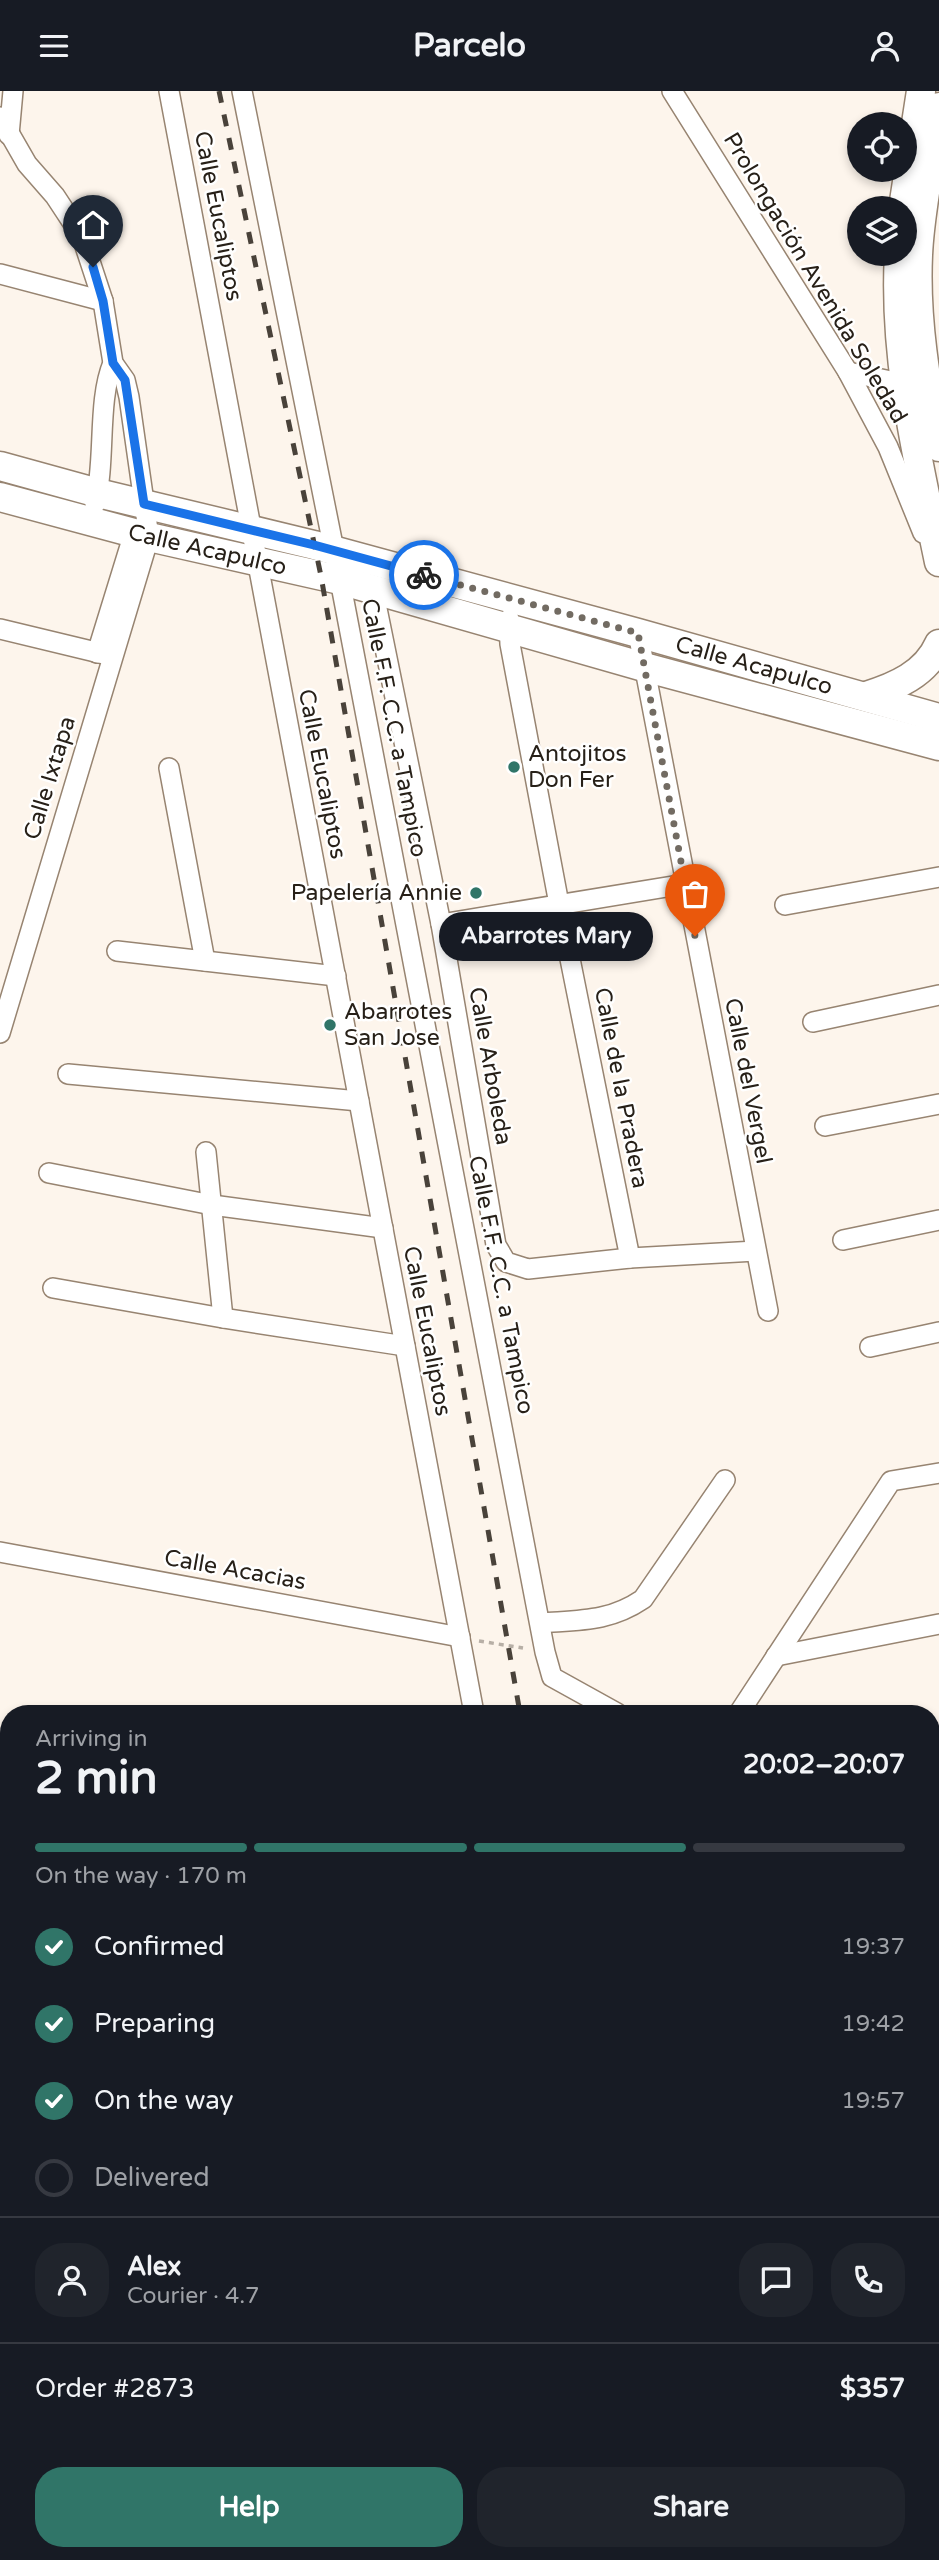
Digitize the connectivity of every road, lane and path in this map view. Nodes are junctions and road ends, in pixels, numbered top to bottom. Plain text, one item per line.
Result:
1 (169, 91) edge
2 (242, 91) edge
3 (672, 91) edge
4 (921, 91) edge
5 (6, 104) edge
6 (939, 107) edge
7 (905, 196) edge
8 (899, 266) edge
9 (0, 274) edge
10 (103, 301) junction
11 (113, 363) junction
12 (848, 372) junction
13 (905, 384) junction
14 (133, 427) junction
15 (104, 431) junction
16 (939, 447) edge
17 (0, 466) edge
18 (98, 493) junction
19 (0, 497) edge
20 (144, 504) junction
21 (91, 522) junction
22 (253, 531) junction
23 (142, 535) junction
24 (332, 551) junction
25 (939, 562) edge
26 (258, 563) junction
27 (939, 573) edge
28 (340, 580) junction
29 (373, 589) junction
30 (507, 597) junction
31 (0, 629) edge
32 (510, 629) junction
33 (638, 633) junction
34 (939, 644) edge
35 (104, 655) junction
36 (644, 667) junction
37 (866, 697) junction
38 (939, 718) edge
39 (939, 746) edge
40 (169, 768) dead end
41 (939, 877) edge
42 (685, 884) junction
43 (559, 904) junction
44 (785, 905) dead end
45 (441, 924) junction
46 (117, 951) dead end
47 (205, 961) junction
48 (336, 976) junction
49 (939, 995) edge
50 (813, 1022) dead end
51 (0, 1033) edge
52 (68, 1074) dead end
53 (359, 1101) junction
54 (939, 1104) edge
55 (825, 1126) dead end
56 (206, 1152) dead end
57 (49, 1173) dead end
58 (212, 1205) junction
59 (939, 1220) edge
60 (383, 1227) junction
61 (843, 1240) dead end
62 (755, 1251) junction
63 (630, 1258) junction
64 (53, 1288) dead end
65 (768, 1311) dead end
66 (223, 1318) junction
67 (939, 1332) edge
68 (405, 1346) junction
69 (870, 1347) dead end
70 (939, 1473) edge
71 (725, 1480) dead end
72 (0, 1552) edge
73 (541, 1623) junction
74 (939, 1624) edge
75 (460, 1637) junction
76 (545, 1652) junction
77 (776, 1656) junction
78 (473, 1705) edge
79 (603, 1705) edge
80 (744, 1705) edge

1 - 22 street, Calle Eucaliptos
2 - 24 street, Calle F.F. C.C. a Tampico
3 - 12 street, Prolongación Avenida Soledad
4 - 7 street
5 - 10 street
6 - 16 street
8 - 13 street
9 - 10 street
10 - 11 street
11 - 14 street
11 - 15 street
12 - 13 street
12 - 27 street, Prolongación Avenida Soledad
13 - 25 street
14 - 15 street
14 - 20 street
15 - 18 street
17 - 18 street, Calle Acapulco
18 - 20 street, Calle Acapulco
18 - 21 street
19 - 21 street, Calle Acapulco
20 - 22 street, Calle Acapulco
20 - 23 street
21 - 23 street, Calle Acapulco
22 - 24 street, Calle Acapulco
22 - 26 street, Calle Eucaliptos
23 - 26 street, Calle Acapulco
23 - 35 street, Calle Ixtapa
24 - 28 street, Calle F.F. C.C. a Tampico
24 - 30 street, Calle Acapulco
26 - 28 street, Calle Acapulco
26 - 48 street, Calle Eucaliptos
28 - 29 street, Calle Acapulco
28 - 73 street, Calle F.F. C.C. a Tampico
29 - 32 street, Calle Acapulco
29 - 45 street, Calle Arboleda
30 - 32 street, Calle de la Pradera
30 - 33 street, Calle Acapulco
31 - 35 street
32 - 36 street, Calle Acapulco
32 - 43 street, Calle de la Pradera
33 - 36 street, Calle del Vergel
33 - 37 street, Calle Acapulco
34 - 37 street
35 - 51 street, Calle Ixtapa
36 - 39 street, Calle Acapulco
36 - 42 street, Calle del Vergel
37 - 38 street, Calle Acapulco
40 - 47 street
41 - 44 street
42 - 43 street
42 - 62 street, Calle del Vergel
43 - 45 street
43 - 63 street, Calle de la Pradera
45 - 63 street, Calle Arboleda
46 - 47 street
47 - 48 street
48 - 53 street, Calle Eucaliptos
49 - 50 street
52 - 53 street
53 - 60 street, Calle Eucaliptos
54 - 55 street
56 - 58 street
57 - 58 street
58 - 60 street
58 - 66 street
59 - 61 street
60 - 68 street, Calle Eucaliptos
62 - 63 street
62 - 65 street, Calle del Vergel
64 - 66 street
66 - 68 street
67 - 69 street
68 - 75 street, Calle Eucaliptos
70 - 77 street
71 - 73 street
72 - 75 street, Calle Acacias
73 - 76 street, Calle F.F. C.C. a Tampico
74 - 77 street
75 - 76 path
75 - 78 street, Calle Eucaliptos
76 - 79 street, Calle F.F. C.C. a Tampico
77 - 80 street

